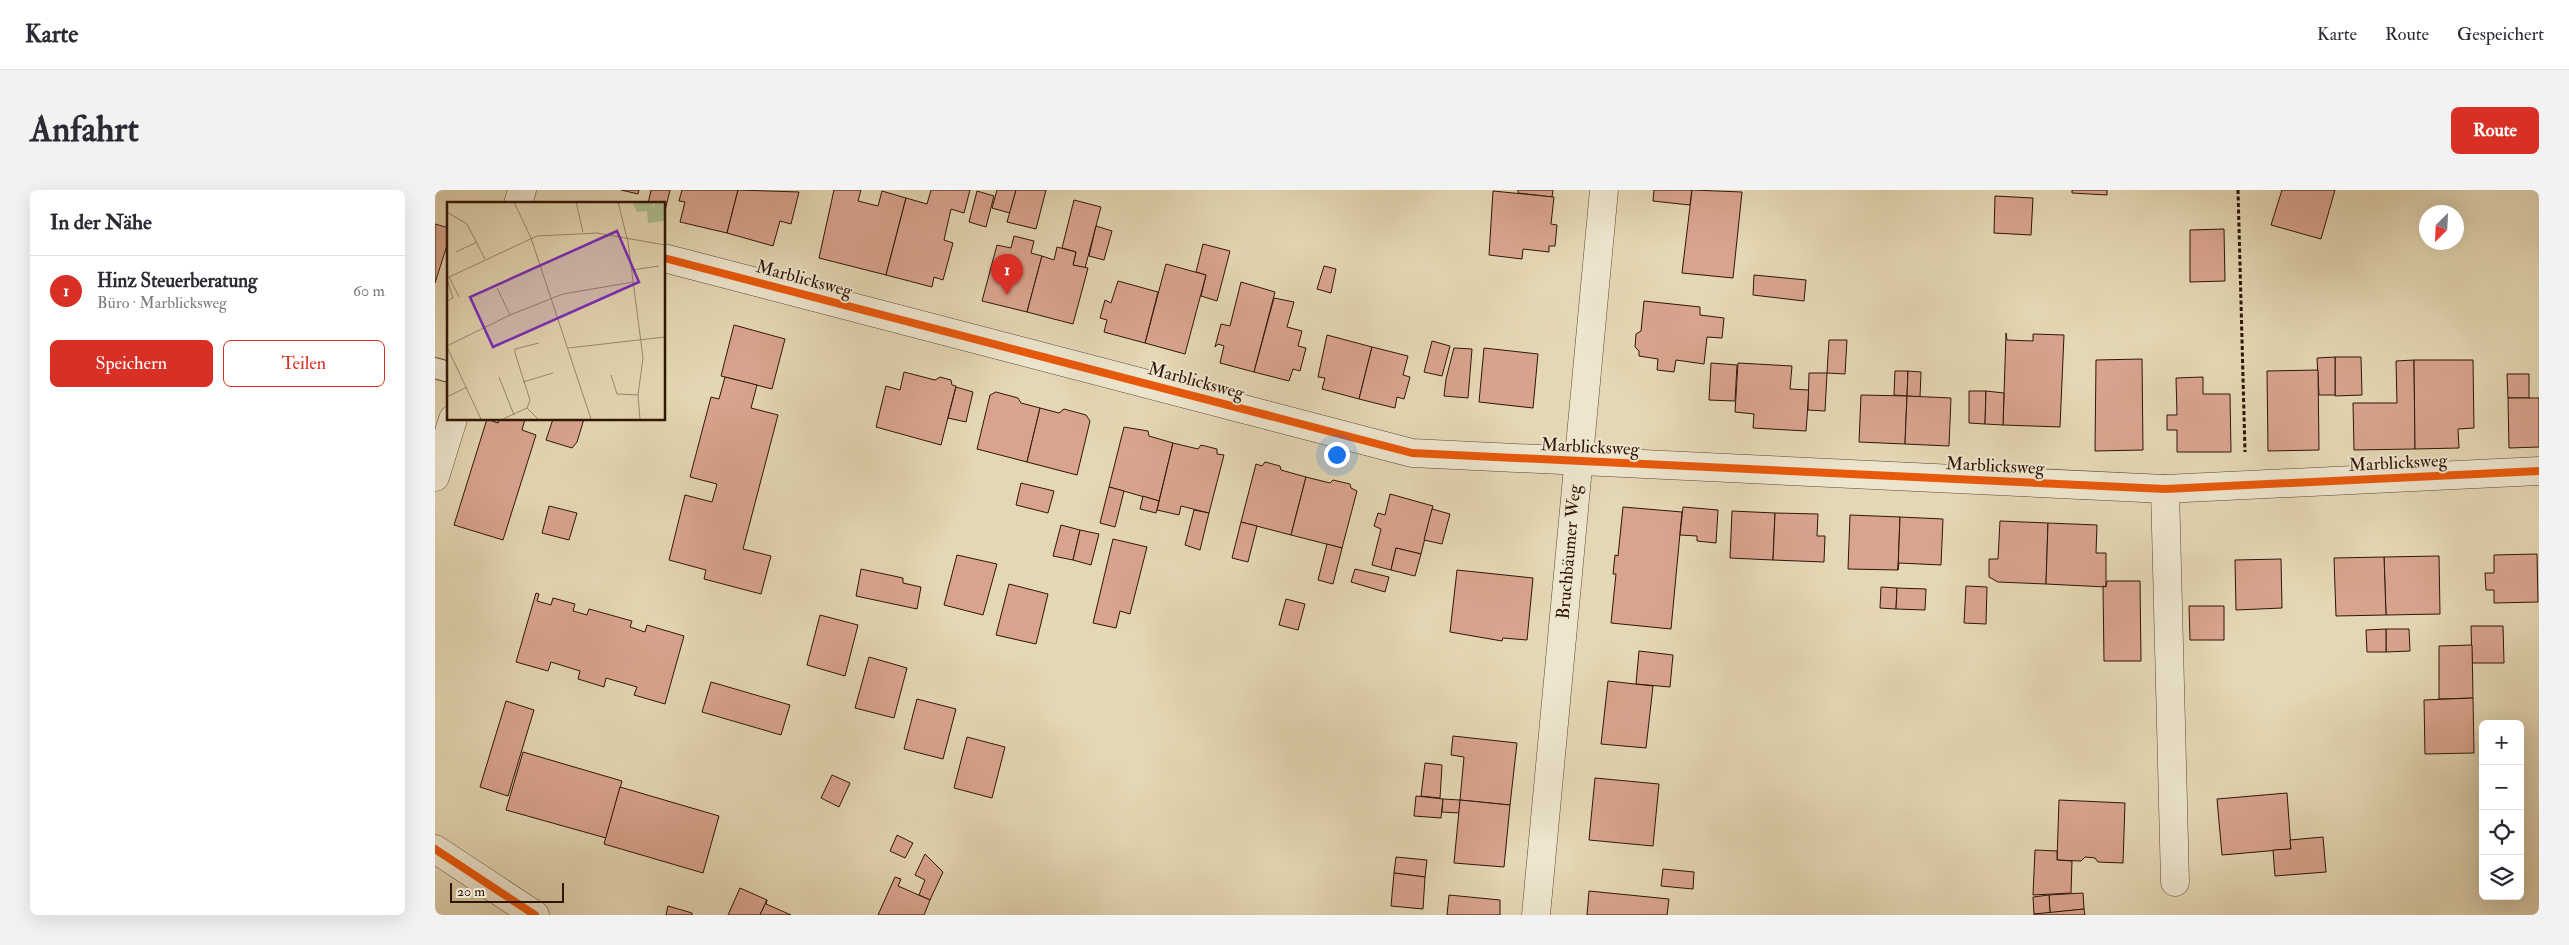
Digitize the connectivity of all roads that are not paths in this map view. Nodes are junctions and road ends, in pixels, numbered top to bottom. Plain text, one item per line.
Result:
1 (1604, 190) edge
2 (665, 258) edge
3 (453, 420) edge
4 (1577, 462) junction
5 (2539, 471) edge
6 (435, 477) edge
7 (2165, 489) junction
8 (435, 849) edge
9 (2175, 882) dead end
10 (535, 915) edge
11 (1536, 915) edge

1 - 4 street, Bruchbäumer Weg
2 - 4 street, Marblicksweg
3 - 6 street
4 - 7 street, Marblicksweg
4 - 11 street, Bruchbäumer Weg
5 - 7 street, Marblicksweg
7 - 9 street
8 - 10 street

